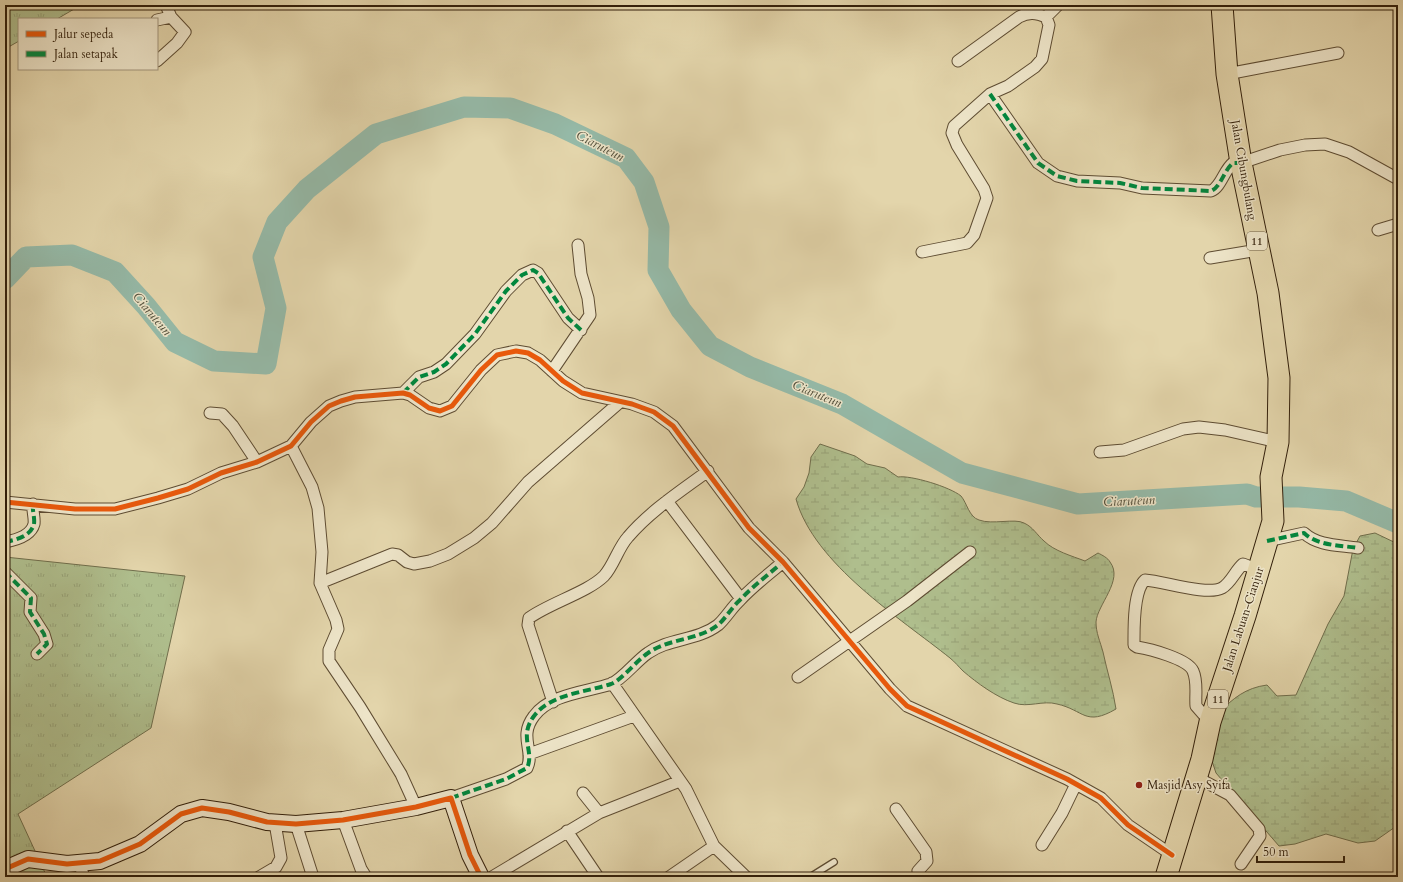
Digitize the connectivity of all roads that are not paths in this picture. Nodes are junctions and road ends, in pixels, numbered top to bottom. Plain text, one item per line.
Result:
1 (166, 5) edge
2 (1058, 5) edge
3 (1222, 5) edge
4 (171, 17) junction
5 (1046, 17) junction
6 (158, 20) edge
7 (1338, 53) dead end
8 (158, 60) edge
9 (958, 61) dead end
10 (1227, 74) junction
11 (990, 94) junction
12 (1241, 163) junction
13 (1398, 179) edge
14 (1398, 224) edge
15 (1378, 230) dead end
16 (578, 245) dead end
17 (1258, 250) junction
18 (922, 252) dead end
19 (1210, 258) dead end
20 (580, 330) junction
21 (552, 371) junction
22 (403, 392) junction
23 (620, 402) junction
24 (210, 413) dead end
25 (1278, 442) junction
26 (291, 446) junction
27 (1100, 452) dead end
28 (258, 462) junction
29 (708, 471) junction
30 (5, 502) edge
31 (667, 502) junction
32 (33, 504) junction
33 (1273, 521) joint
34 (1268, 541) junction
35 (5, 542) edge
36 (1358, 548) dead end
37 (970, 552) dead end
38 (783, 562) junction
39 (1259, 570) junction
40 (5, 572) edge
41 (320, 583) junction
42 (740, 599) junction
43 (851, 642) junction
44 (37, 654) dead end
45 (798, 677) dead end
46 (612, 683) junction
47 (553, 702) junction
48 (634, 716) junction
49 (1210, 722) junction
50 (529, 754) junction
51 (1196, 777) junction
52 (680, 781) junction
53 (1076, 784) junction
54 (583, 793) dead end
55 (451, 798) junction
56 (416, 807) junction
57 (896, 809) dead end
58 (599, 813) junction
59 (343, 820) junction
60 (275, 823) junction
61 (296, 824) junction
62 (566, 831) junction
63 (1042, 845) dead end
64 (714, 846) junction
65 (1172, 855) junction
66 (834, 862) dead end
67 (1241, 864) dead end
68 (5, 869) edge
69 (81, 870) edge
70 (259, 877) edge
71 (313, 877) edge
72 (366, 877) edge
73 (481, 877) edge
74 (492, 877) edge
75 (598, 877) edge
76 (669, 877) edge
77 (746, 877) edge
78 (810, 877) edge
79 (921, 877) edge
80 (1166, 877) edge

1 - 4 street
2 - 5 street
3 - 10 highway, Jalan Cibungbulang / 11
4 - 6 street
4 - 8 street
5 - 9 street
5 - 11 street
7 - 10 street
10 - 12 highway, Jalan Cibungbulang / 11
11 - 12 street
11 - 18 street
12 - 13 street
12 - 17 highway, Jalan Cibungbulang / 11
14 - 15 street
16 - 20 street
17 - 19 street
17 - 25 highway, Jalan Cibungbulang / 11
20 - 21 street
20 - 22 street
21 - 22 street
21 - 23 street
22 - 26 street
23 - 29 street
23 - 41 street
24 - 28 street
25 - 27 street
25 - 33 highway, Jalan Cibungbulang / 11
26 - 28 street
26 - 41 street
28 - 32 street
29 - 31 street
29 - 38 street
30 - 32 street
31 - 42 street
31 - 47 street
32 - 35 street
33 - 34 highway, Jalan Labuan-Cianjur / 11
34 - 36 street
34 - 39 highway, Jalan Labuan-Cianjur / 11
37 - 43 street
38 - 42 street
38 - 43 street
39 - 49 highway, Jalan Labuan-Cianjur / 11
39 - 49 street
40 - 44 street
41 - 56 street
42 - 46 street
43 - 45 street
43 - 53 street
46 - 47 street
46 - 48 street
47 - 50 street
48 - 50 street
48 - 52 street
49 - 51 highway, Jalan Labuan-Cianjur / 11
50 - 55 street
51 - 65 highway, Jalan Labuan-Cianjur / 11
51 - 67 street
52 - 58 street
52 - 64 street
53 - 63 street
53 - 65 street
54 - 58 street
55 - 56 street
55 - 73 street
56 - 59 street
57 - 79 street
58 - 62 street
59 - 61 street
59 - 72 street
60 - 61 street
60 - 69 street
60 - 70 street
61 - 71 street
62 - 74 street
62 - 75 street
64 - 76 street
64 - 77 street
65 - 80 highway, Jalan Labuan-Cianjur / 11
66 - 78 lane
68 - 69 street

